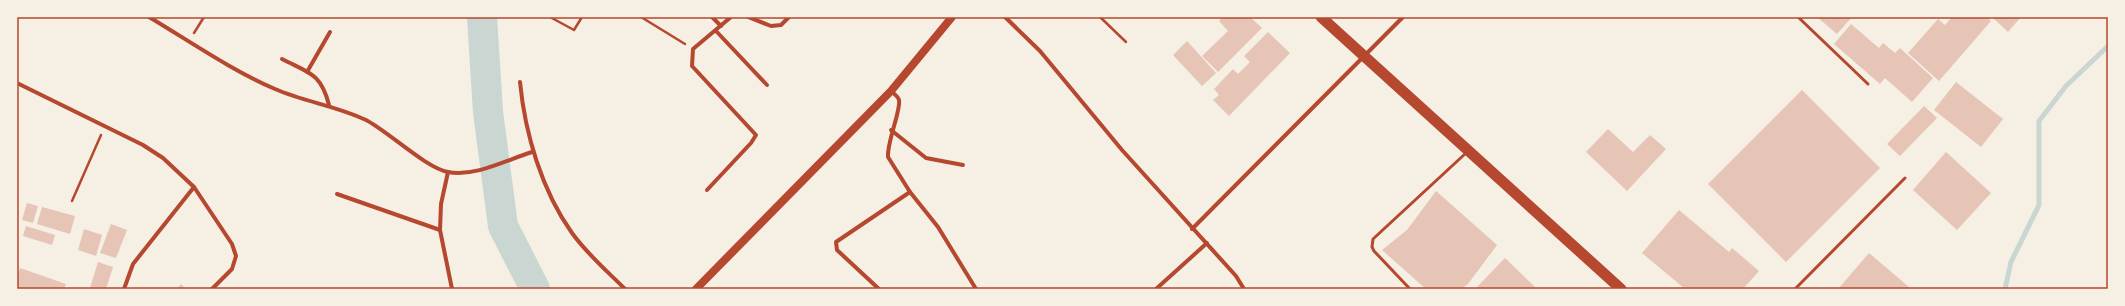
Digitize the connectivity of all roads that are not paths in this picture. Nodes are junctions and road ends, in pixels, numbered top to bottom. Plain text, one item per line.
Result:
1 (149, 17) edge
2 (712, 17) edge
3 (731, 17) edge
4 (748, 17) edge
5 (789, 17) edge
6 (952, 17) edge
7 (1005, 17) edge
8 (1321, 17) edge
9 (1403, 17) edge
10 (1798, 17) edge
11 (721, 26) junction
12 (716, 31) junction
13 (330, 32) dead end
14 (282, 59) dead end
15 (1361, 60) junction
16 (307, 72) junction
17 (520, 82) dead end
18 (17, 84) edge
19 (1868, 84) dead end
20 (767, 85) dead end
21 (891, 91) junction
22 (329, 105) junction
23 (891, 130) junction
24 (1468, 151) junction
25 (532, 152) junction
26 (964, 165) dead end
27 (448, 172) junction
28 (1905, 178) dead end
29 (194, 187) junction
30 (707, 190) dead end
31 (910, 192) junction
32 (337, 194) dead end
33 (1192, 229) junction
34 (440, 230) junction
35 (1207, 243) junction
36 (1616, 288) edge
37 (124, 289) edge
38 (212, 289) edge
39 (452, 289) edge
40 (625, 289) edge
41 (696, 289) edge
42 (879, 289) edge
43 (976, 289) edge
44 (1156, 289) edge
45 (1244, 289) edge
46 (1410, 289) edge
47 (1795, 289) edge

1 - 22 street
2 - 11 street
3 - 11 street
4 - 5 street
6 - 21 main road
7 - 33 street
8 - 15 highway
9 - 15 street
10 - 19 lane
11 - 12 street
12 - 20 street
12 - 30 street
13 - 16 street
14 - 16 street
15 - 24 highway
15 - 33 street
16 - 22 street
17 - 25 street
18 - 29 street
21 - 23 street
21 - 41 main road
22 - 27 street
23 - 26 street
23 - 31 street
24 - 36 highway
24 - 46 lane
25 - 27 street
25 - 40 street
27 - 34 street
28 - 47 lane
29 - 37 street
29 - 38 street
31 - 42 street
31 - 43 street
32 - 34 street
33 - 35 street
34 - 39 street
35 - 44 street
35 - 45 street

